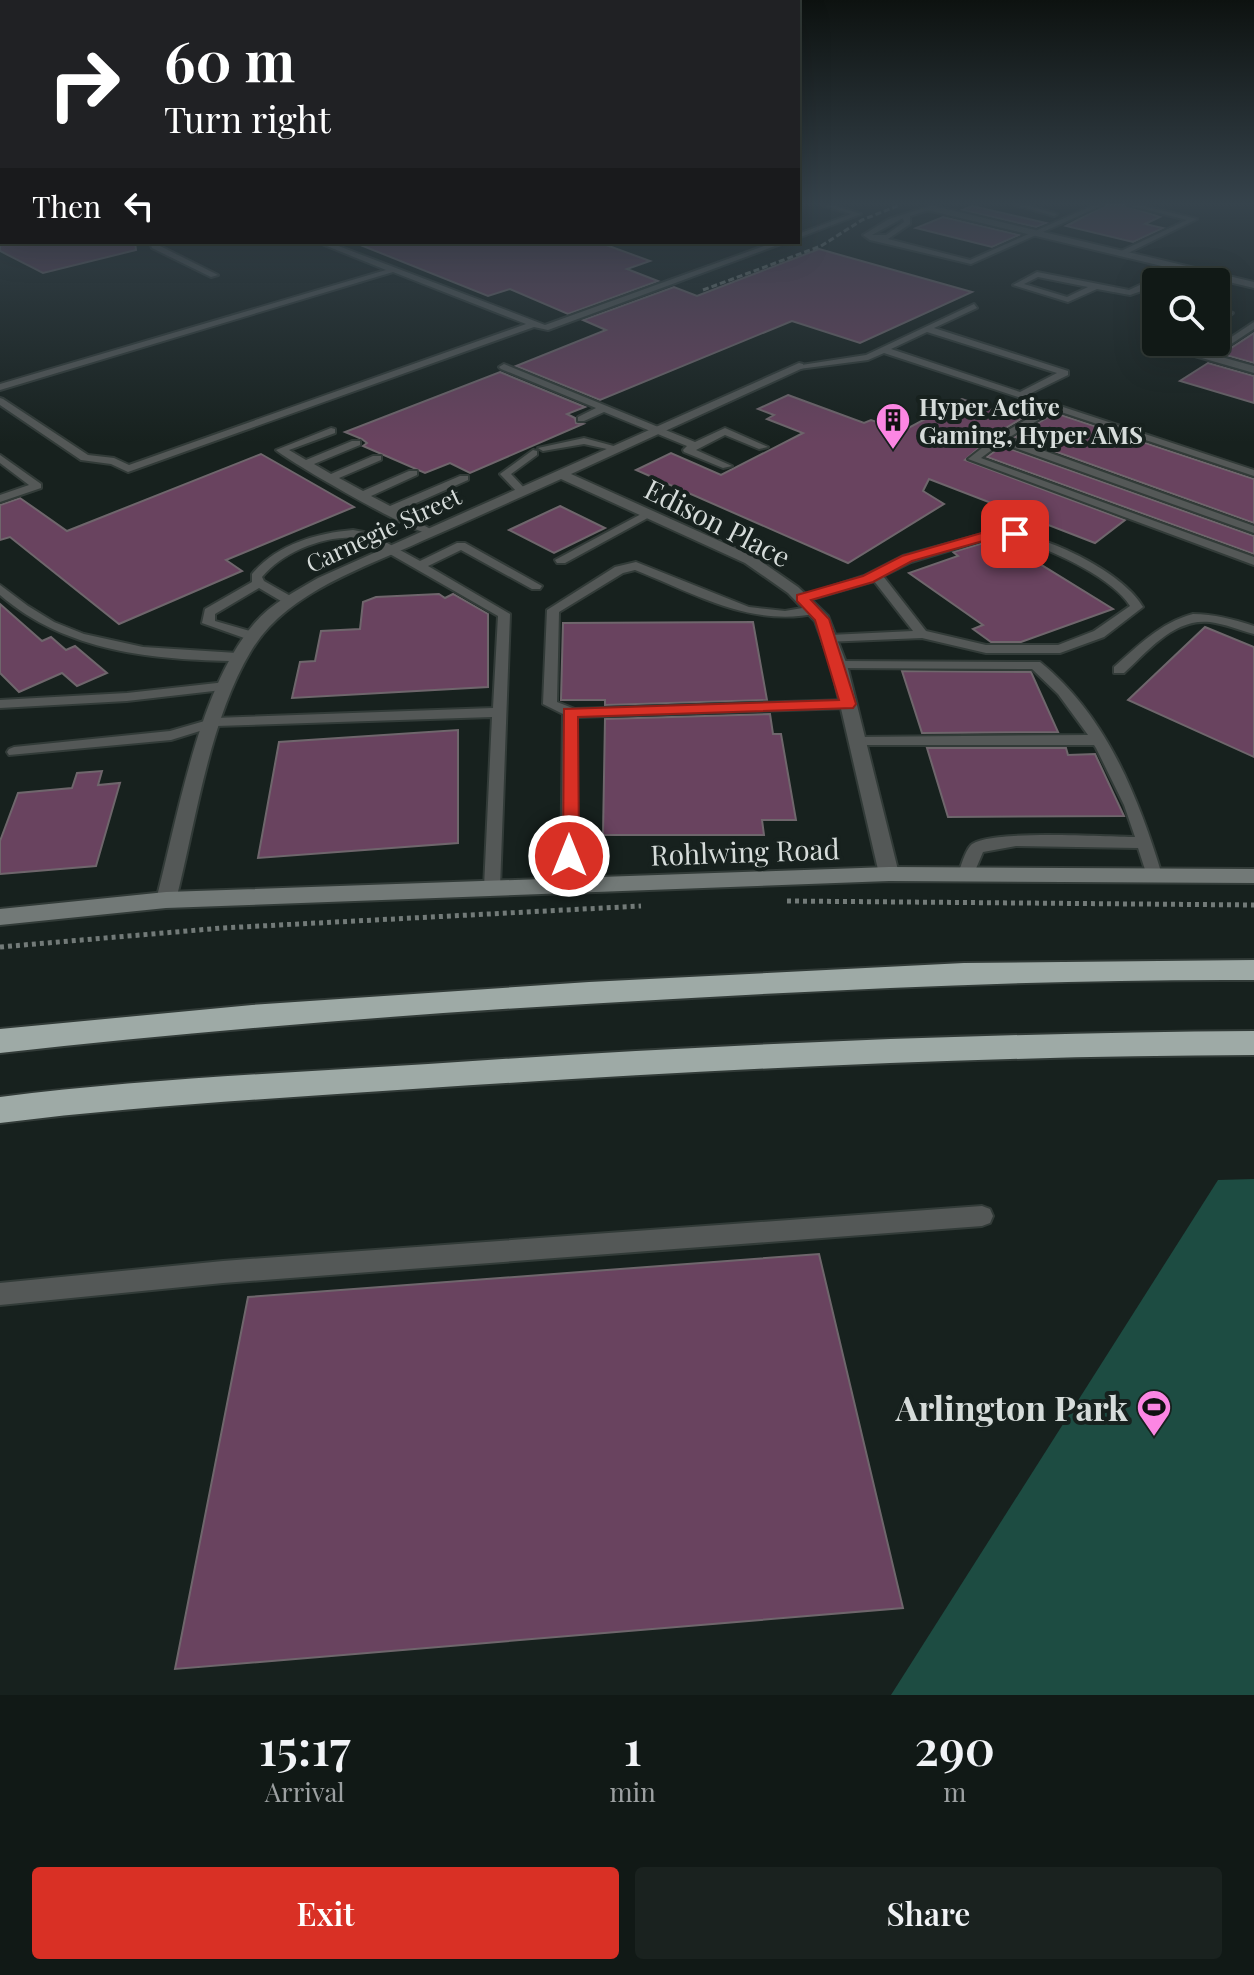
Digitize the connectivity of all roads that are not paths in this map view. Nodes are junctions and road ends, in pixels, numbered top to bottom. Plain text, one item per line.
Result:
1 (346, 284) edge
2 (430, 284) edge
3 (668, 284) edge
4 (1019, 284) edge
5 (1081, 284) edge
6 (1094, 287) junction
7 (1142, 288) edge
8 (974, 306) dead end
9 (533, 324) junction
10 (1254, 325) edge
11 (927, 329) junction
12 (1230, 341) edge
13 (884, 350) junction
14 (1207, 356) edge
15 (799, 366) joint
16 (504, 367) dead end
17 (1254, 370) edge
18 (0, 387) edge
19 (0, 401) edge
20 (604, 408) junction
21 (581, 419) dead end
22 (656, 430) junction
23 (331, 431) dead end
24 (1000, 439) junction
25 (356, 443) dead end
26 (695, 446) junction
27 (763, 447) dead end
28 (616, 448) junction
29 (0, 458) edge
30 (377, 458) dead end
31 (305, 464) junction
32 (727, 466) dead end
33 (413, 473) dead end
34 (559, 473) junction
35 (1254, 473) edge
36 (330, 478) junction
37 (464, 478) dead end
38 (522, 491) junction
39 (361, 496) junction
40 (0, 499) edge
41 (388, 511) junction
42 (649, 514) junction
43 (1254, 530) edge
44 (430, 533) junction
45 (393, 550) junction
46 (561, 560) dead end
47 (1254, 561) edge
48 (419, 566) junction
49 (876, 575) junction
50 (259, 583) junction
51 (536, 586) dead end
52 (0, 589) edge
53 (290, 601) junction
54 (808, 604) junction
55 (1254, 630) edge
56 (922, 634) junction
57 (252, 636) junction
58 (830, 639) junction
59 (237, 657) junction
60 (839, 665) junction
61 (1119, 670) dead end
62 (226, 686) junction
63 (0, 704) edge
64 (848, 704) junction
65 (497, 712) junction
66 (570, 712) junction
67 (215, 722) junction
68 (1096, 740) junction
69 (857, 742) junction
70 (14, 752) dead end
71 (1144, 843) junction
72 (889, 874) junction
73 (966, 874) junction
74 (1154, 875) junction
75 (1254, 876) edge
76 (569, 885) junction
77 (492, 888) junction
78 (166, 900) junction
79 (0, 917) edge
80 (1254, 970) edge
81 (0, 1041) edge
82 (1254, 1043) edge
83 (0, 1110) edge
84 (982, 1216) dead end
85 (0, 1294) edge

1 - 18 lane
2 - 9 lane
3 - 9 lane
4 - 6 lane
5 - 6 lane
6 - 7 lane
8 - 11 lane
9 - 19 lane
10 - 12 lane
11 - 13 lane
11 - 13 lane
13 - 15 lane
14 - 17 street
15 - 22 street, Carnegie Street
16 - 20 lane
20 - 21 lane
20 - 22 lane
22 - 26 lane
22 - 28 street, Carnegie Street
23 - 31 lane
24 - 35 lane
24 - 43 lane
24 - 47 lane
25 - 31 lane
26 - 27 lane
26 - 32 lane
28 - 34 street, Carnegie Street
28 - 38 lane
29 - 40 lane
30 - 36 lane
31 - 36 lane
33 - 39 lane
34 - 38 street, Carnegie Street
34 - 42 street, Edison Place
36 - 39 lane
37 - 41 lane
38 - 44 street, Carnegie Street
39 - 41 lane
41 - 44 lane
42 - 46 lane
42 - 54 street, Edison Place
44 - 45 street, Carnegie Street
45 - 48 lane
45 - 50 lane
45 - 53 street, Carnegie Street
48 - 51 lane
48 - 65 lane
49 - 54 lane
49 - 56 lane
49 - 56 lane
50 - 53 lane
50 - 57 lane
52 - 59 lane
53 - 57 street, Carnegie Street
54 - 58 street, Edison Place
54 - 66 lane
55 - 61 lane
56 - 58 lane
57 - 59 street, Carnegie Street
58 - 60 street, Edison Place
59 - 62 street, Carnegie Street
60 - 64 street, Edison Place
60 - 68 lane
62 - 63 lane
62 - 67 street, Carnegie Street
64 - 66 lane
64 - 69 street, Edison Place
65 - 67 lane
65 - 77 lane
66 - 76 lane
67 - 70 lane
67 - 78 street, Carnegie Street
68 - 69 lane
68 - 71 lane
69 - 72 street, Edison Place
71 - 73 lane
71 - 74 lane
72 - 73 main road, Rohlwing Road
72 - 76 main road, Rohlwing Road
73 - 74 main road, Rohlwing Road
74 - 75 main road, Rohlwing Road
76 - 77 main road, Rohlwing Road
77 - 78 main road, Rohlwing Road
78 - 79 main road, Rohlwing Road
80 - 81 highway
82 - 83 highway
84 - 85 lane

